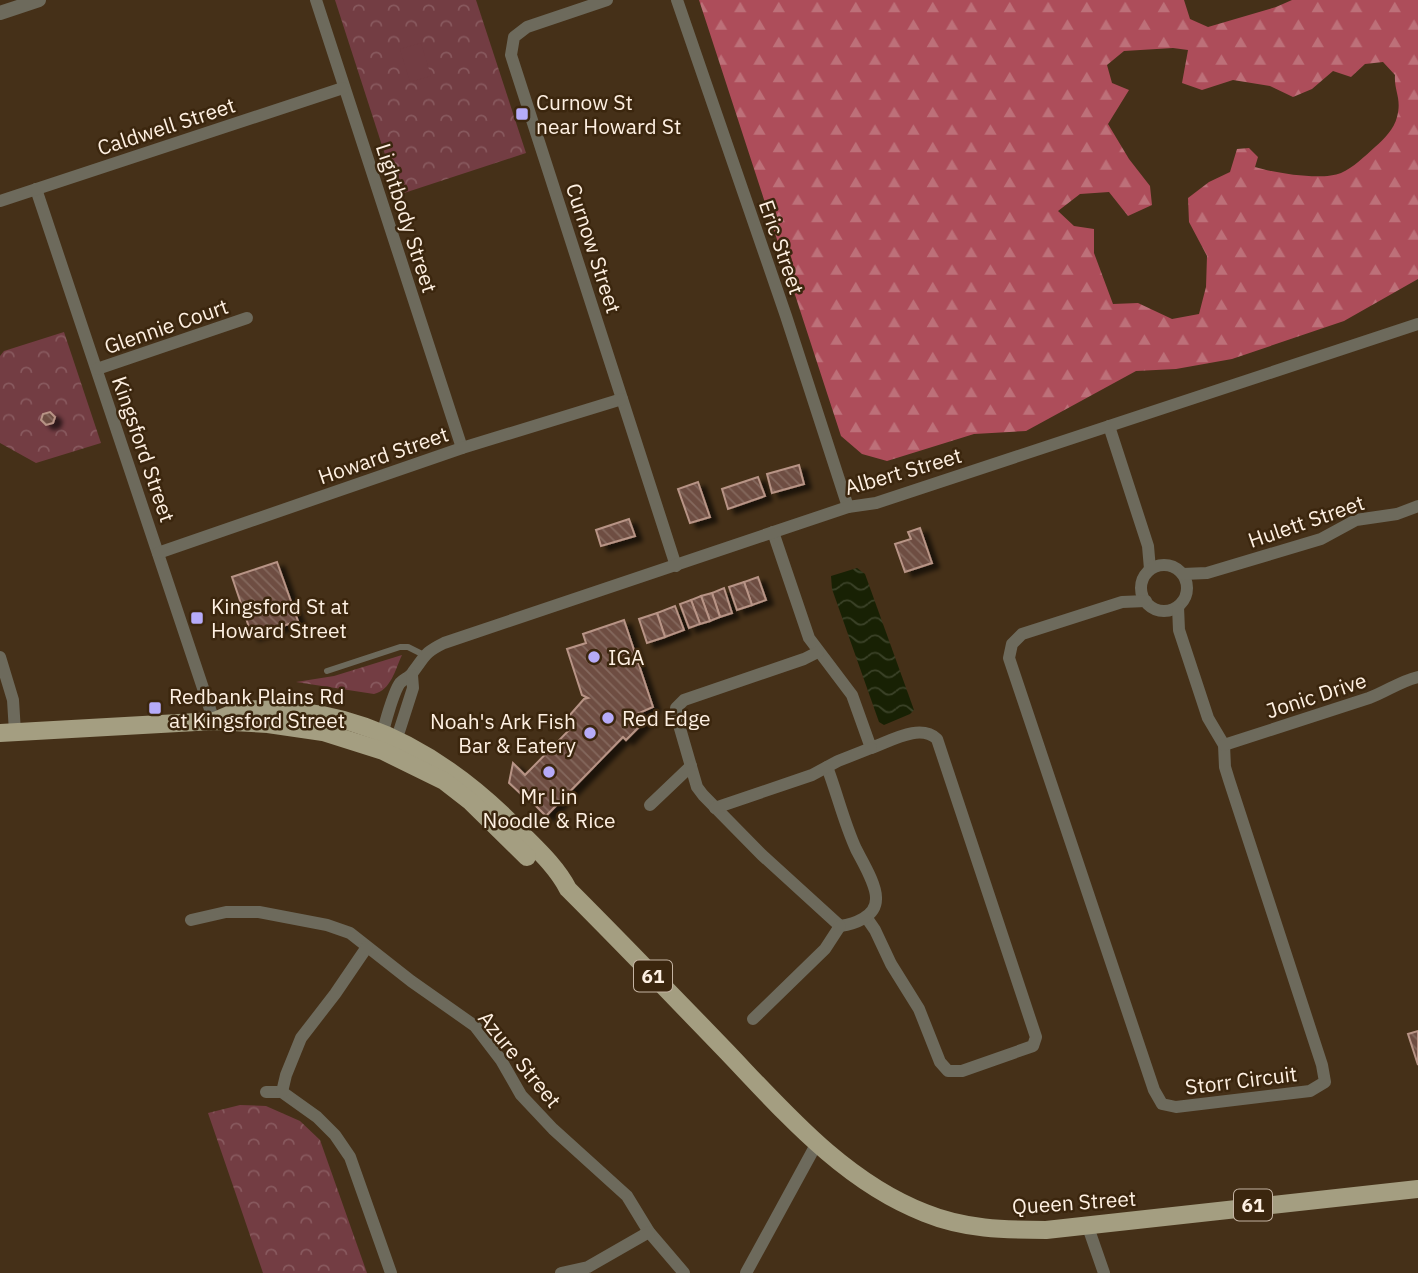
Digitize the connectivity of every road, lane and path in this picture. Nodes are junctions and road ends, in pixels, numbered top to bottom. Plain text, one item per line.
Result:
1 (38, 0) edge
2 (316, 0) edge
3 (607, 0) edge
4 (677, 0) edge
5 (0, 13) edge
6 (343, 88) junction
7 (36, 189) junction
8 (0, 201) edge
9 (247, 318) dead end
10 (1418, 324) edge
11 (97, 369) junction
12 (622, 399) junction
13 (1110, 426) junction
14 (462, 448) junction
15 (1418, 506) edge
16 (848, 507) junction
17 (772, 532) junction
18 (1149, 547) junction
19 (159, 553) junction
20 (1164, 565) junction
21 (676, 566) junction
22 (1150, 569) junction
23 (1207, 573) junction
24 (1183, 574) junction
25 (1187, 587) junction
26 (1141, 588) junction
27 (1146, 601) junction
28 (1122, 602) junction
29 (1178, 607) junction
30 (1164, 611) junction
31 (1179, 630) junction
32 (818, 652) junction
33 (424, 655) junction
34 (0, 657) edge
35 (327, 671) dead end
36 (1418, 677) edge
37 (214, 721) junction
38 (8, 733) edge
39 (387, 741) junction
40 (1224, 745) junction
41 (871, 748) junction
42 (691, 766) junction
43 (827, 766) junction
44 (650, 805) dead end
45 (715, 808) junction
46 (866, 917) junction
47 (191, 920) dead end
48 (840, 926) junction
49 (367, 947) junction
50 (753, 1019) dead end
51 (266, 1092) dead end
52 (282, 1092) junction
53 (817, 1143) junction
54 (1418, 1189) edge
55 (1088, 1227) junction
56 (649, 1233) junction
57 (391, 1273) edge
58 (561, 1273) edge
59 (684, 1273) edge
60 (747, 1273) edge
61 (1104, 1273) edge

1 - 5 street
2 - 6 street, Lightbody Street
3 - 12 street, Curnow Street
4 - 16 street, Eric Street
6 - 7 street, Caldwell Street
6 - 14 street, Lightbody Street
7 - 8 street, Caldwell Street
7 - 11 street, Kingsford Street
9 - 11 street, Glennie Court
10 - 13 street, Albert Street
11 - 19 street, Kingsford Street
12 - 14 street, Howard Street
12 - 21 street, Curnow Street
13 - 16 street, Albert Street
13 - 18 street
14 - 19 street, Howard Street
15 - 23 street, Hulett Street
16 - 17 street, Albert Street
17 - 21 street, Albert Street
17 - 32 street
18 - 20 street
18 - 22 street
19 - 37 street, Kingsford Street
20 - 22 street
20 - 24 street
21 - 33 street, Albert Street
22 - 26 street
23 - 24 street
23 - 25 street
24 - 25 street
25 - 29 street
26 - 27 street
26 - 28 street
27 - 28 street
27 - 30 street
28 - 40 street, Storr Circuit
29 - 30 street
29 - 31 street
30 - 31 street
31 - 40 street, Storr Circuit
32 - 41 street
32 - 42 street
33 - 35 lane
33 - 39 street
34 - 38 street
36 - 40 street, Jonic Drive
37 - 38 main road, Queen Street / 61
37 - 39 main road, Queen Street / 61
39 - 53 main road, Queen Street / 61
41 - 43 street
41 - 46 street
42 - 44 street
42 - 45 street
43 - 45 street
43 - 46 street
45 - 48 street
46 - 48 street
47 - 49 street, Azure Street
48 - 50 street
49 - 52 street
49 - 56 street, Azure Street
51 - 52 street
52 - 57 street
53 - 55 main road, Queen Street / 61
53 - 60 street
54 - 55 main road, Queen Street / 61
55 - 61 street
56 - 58 street
56 - 59 street, Azure Street

